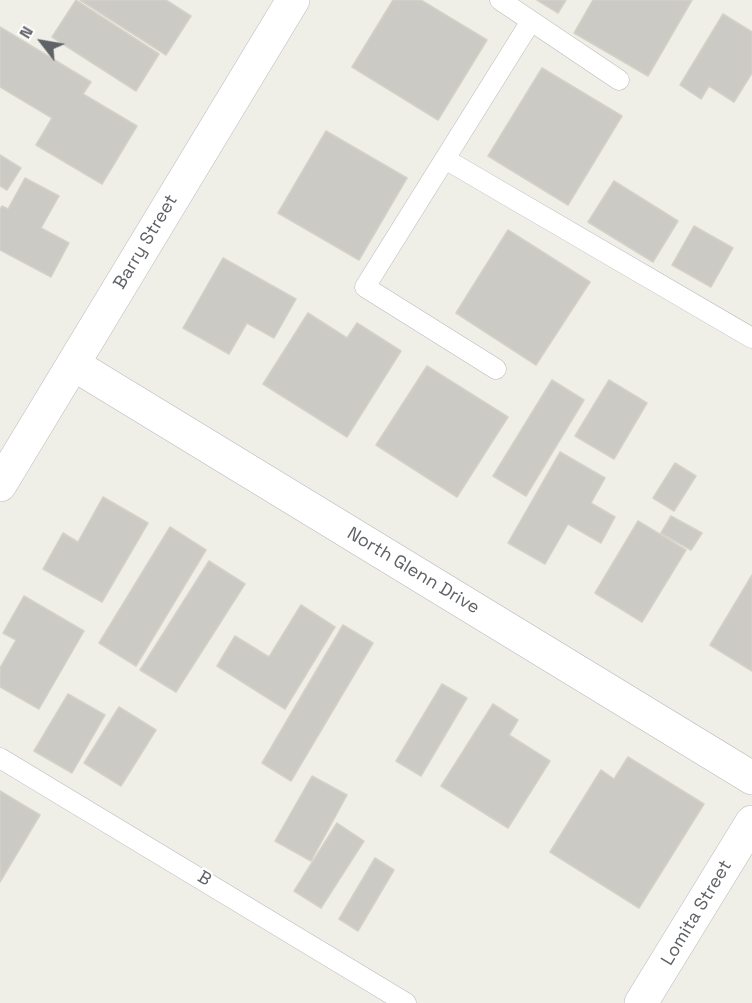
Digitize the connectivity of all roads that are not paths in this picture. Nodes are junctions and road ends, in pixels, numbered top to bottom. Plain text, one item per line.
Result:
1 (293, 0) edge
2 (500, 0) edge
3 (531, 21) junction
4 (619, 80) dead end
5 (445, 159) junction
6 (752, 338) edge
7 (73, 364) junction
8 (496, 369) dead end
9 (0, 485) edge
10 (0, 758) edge
11 (752, 778) edge
12 (752, 822) edge
13 (406, 1003) edge
14 (641, 1003) edge

1 - 7 street, Barry Street
2 - 3 lane
3 - 4 lane
3 - 5 lane
5 - 6 lane
5 - 8 lane
7 - 9 street, Barry Street
7 - 11 street, North Glenn Drive
10 - 13 lane, B
12 - 14 street, Lomita Street

